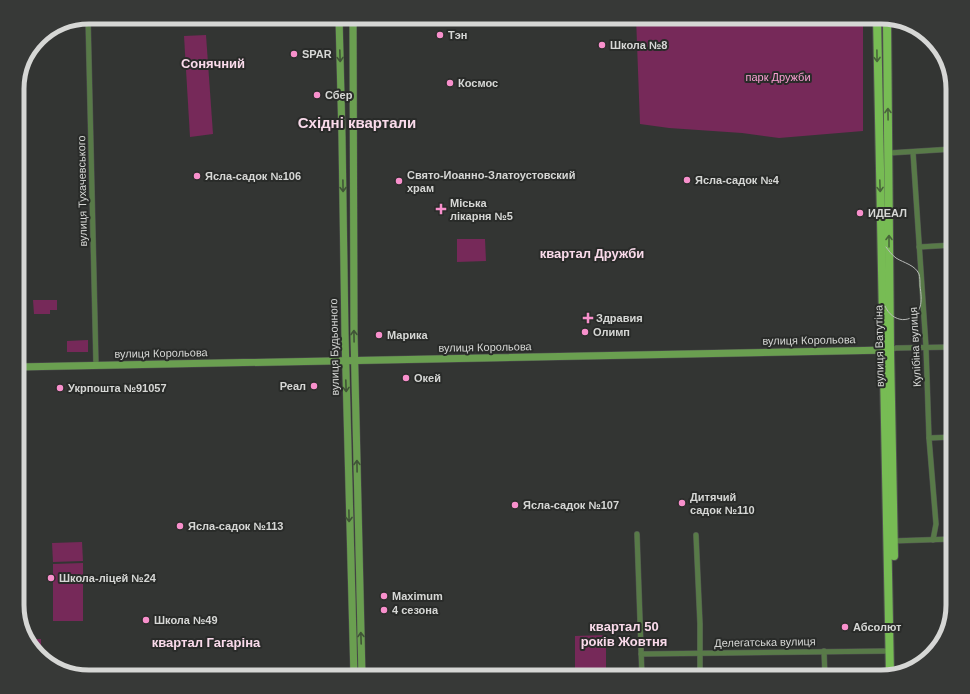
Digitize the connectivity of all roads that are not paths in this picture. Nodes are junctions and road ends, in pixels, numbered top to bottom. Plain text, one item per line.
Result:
1 (88, 24) edge
2 (339, 24) edge
3 (353, 24) edge
4 (877, 24) edge
5 (887, 25) edge
6 (946, 150) edge
7 (913, 152) junction
8 (889, 153) junction
9 (946, 245) edge
10 (919, 247) junction
11 (926, 347) junction
12 (946, 347) edge
13 (887, 350) junction
14 (345, 360) junction
15 (355, 360) junction
16 (96, 365) junction
17 (24, 367) edge
18 (946, 437) edge
19 (929, 438) junction
20 (637, 534) dead end
21 (696, 535) dead end
22 (946, 539) edge
23 (933, 540) junction
24 (891, 541) junction
25 (824, 651) junction
26 (890, 651) junction
27 (700, 653) junction
28 (641, 654) junction
29 (890, 669) edge
30 (895, 669) edge
31 (354, 670) edge
32 (362, 670) edge
33 (642, 670) edge
34 (700, 670) edge
35 (825, 670) edge

1 - 16 street, вулиця Тухачевського
2 -> 14 main road, вулиця Будьонного
15 -> 3 main road, вулиця Будьонного
4 -> 13 main road, вулиця Ватутіна
8 -> 5 main road, вулиця Ватутіна
6 - 7 street
7 - 8 street
7 - 10 street, Кулібіна вулиця
13 -> 8 main road, вулиця Ватутіна
9 - 10 street
10 - 11 street, Кулібіна вулиця
11 - 12 street, вулиця Корольова
11 - 13 street, вулиця Корольова
11 - 19 street, Кулібіна вулиця
13 - 15 main road, вулиця Корольова
13 - 24 main road, вулиця Ватутіна
14 - 15 main road, вулиця Корольова
14 - 16 main road, вулиця Корольова
14 -> 31 main road, вулиця Будьонного
32 -> 15 main road, вулиця Будьонного
16 - 17 main road, вулиця Корольова
18 - 19 street
19 - 23 street, Кулібіна вулиця
20 - 28 street
21 - 27 street
22 - 23 street
23 - 24 street
24 - 26 main road, вулиця Ватутіна
24 - 30 main road, вулиця Ватутіна
25 - 26 street, Делегатська вулиця
25 - 27 street, Делегатська вулиця
25 - 35 street
26 - 29 main road, вулиця Ватутіна
27 - 28 street, Делегатська вулиця
27 - 34 street
28 - 33 street

